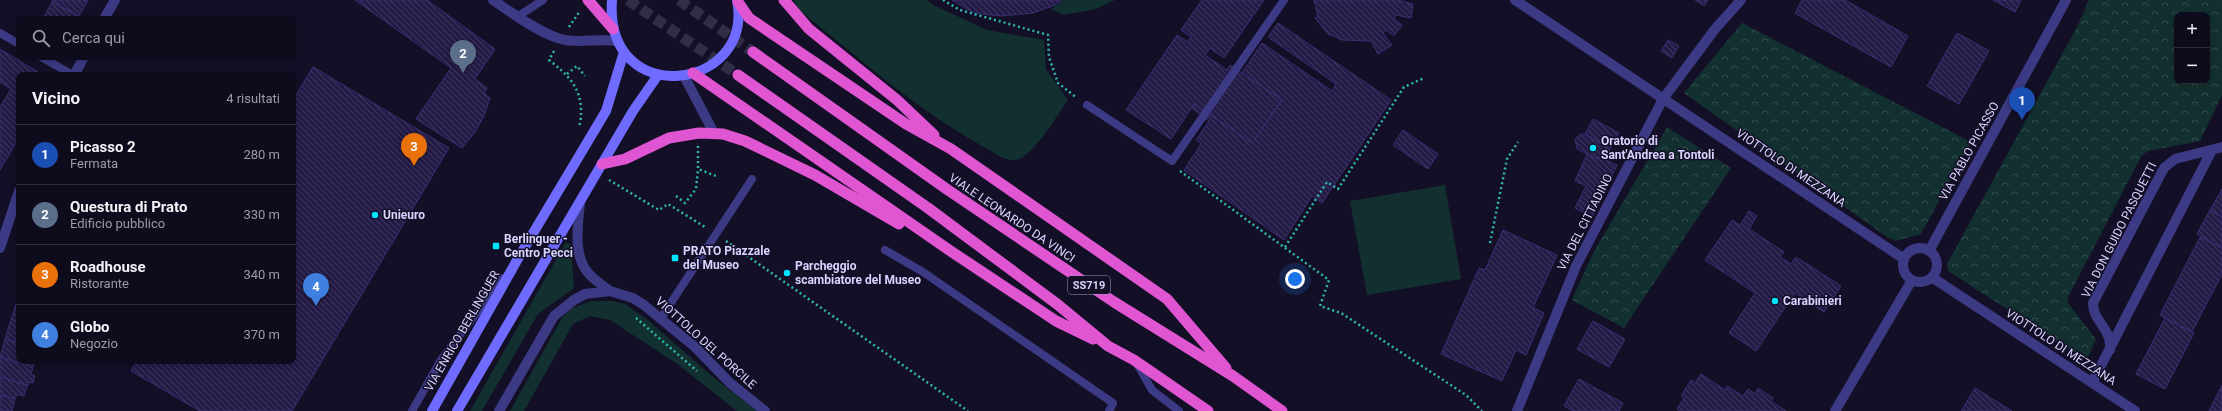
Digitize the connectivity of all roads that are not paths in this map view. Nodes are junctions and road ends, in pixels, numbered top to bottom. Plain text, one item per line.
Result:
1 (115, 0) edge
2 (493, 0) edge
3 (543, 0) edge
4 (588, 0) edge
5 (612, 0) edge
6 (784, 0) edge
7 (1284, 0) edge
8 (1515, 0) edge
9 (1741, 0) edge
10 (2066, 0) edge
11 (737, 1) edge
12 (106, 16) edge
13 (517, 17) junction
14 (613, 29) junction
15 (0, 33) edge
16 (617, 41) junction
17 (16, 42) edge
18 (624, 52) junction
19 (753, 52) tunnel mouth
20 (47, 60) edge
21 (82, 60) edge
22 (68, 72) edge
23 (75, 72) edge
24 (658, 74) junction
25 (689, 75) junction
26 (738, 75) tunnel mouth
27 (1663, 99) junction
28 (1087, 105) road end
29 (714, 133) junction
30 (947, 147) junction
31 (2222, 147) edge
32 (2212, 150) junction
33 (599, 168) junction
34 (752, 179) dead end
35 (16, 200) edge
36 (580, 203) junction
37 (0, 248) edge
38 (885, 250) dead end
39 (1929, 251) junction
40 (952, 252) junction
41 (520, 255) junction
42 (1904, 259) junction
43 (1933, 278) junction
44 (1912, 280) junction
45 (610, 291) junction
46 (661, 318) junction
47 (1108, 346) junction
48 (2110, 350) junction
49 (1134, 360) junction
50 (1233, 376) junction
51 (2092, 383) junction
52 (412, 411) edge
53 (432, 411) edge
54 (457, 411) edge
55 (499, 411) edge
56 (765, 411) edge
57 (1108, 411) edge
58 (1179, 411) edge
59 (1208, 411) edge
60 (1282, 411) edge
61 (1517, 411) edge
62 (1835, 411) edge
63 (2135, 411) edge

1 - 12 street
2 - 13 street
3 - 13 lane
4 - 14 highway
5 - 14 main road
6 - 30 highway
7 - 28 lane
8 - 27 street, VIOTTOLO DI MEZZANA
9 - 27 street, VIA DEL CITTADINO
10 - 39 street, VIA PABLO PICASSO
11 - 25 main road
11 - 30 highway
13 - 16 street
14 - 16 main road
15 - 17 lane
16 - 18 main road
18 - 24 main road
18 - 41 main road, VIA ENRICO BERLINGUER
19 - 50 highway, VIALE LEONARDO DA VINCI / SS719
20 - 22 lane
21 - 23 street
24 - 25 main road
24 - 33 main road
25 - 29 street
25 - 40 highway
26 - 47 highway, SS719
27 - 42 street, VIOTTOLO DI MEZZANA
27 - 61 street, VIA DEL CITTADINO
29 - 33 highway
29 - 40 highway
30 - 50 highway
31 - 32 street, VIA DON GUIDO PASQUETTI
32 - 48 street
32 - 48 street, VIA DON GUIDO PASQUETTI
33 - 36 main road
34 - 46 lane
35 - 37 street
36 - 45 street
36 - 54 main road
38 - 57 lane
39 - 42 street
39 - 43 street
40 - 47 highway
41 - 52 lane
41 - 53 main road, VIA ENRICO BERLINGUER
42 - 44 street
43 - 44 street
43 - 51 street, VIOTTOLO DI MEZZANA
44 - 62 street
45 - 46 street, VIOTTOLO DEL PORCILE
45 - 55 street, VIOTTOLO DEL PORCILE
46 - 56 street, VIOTTOLO DEL PORCILE
47 - 49 highway, SS719
48 - 51 street
49 - 58 lane
49 - 59 highway, SS719
50 - 60 highway, VIALE LEONARDO DA VINCI / SS719
51 - 63 street, VIOTTOLO DI MEZZANA

